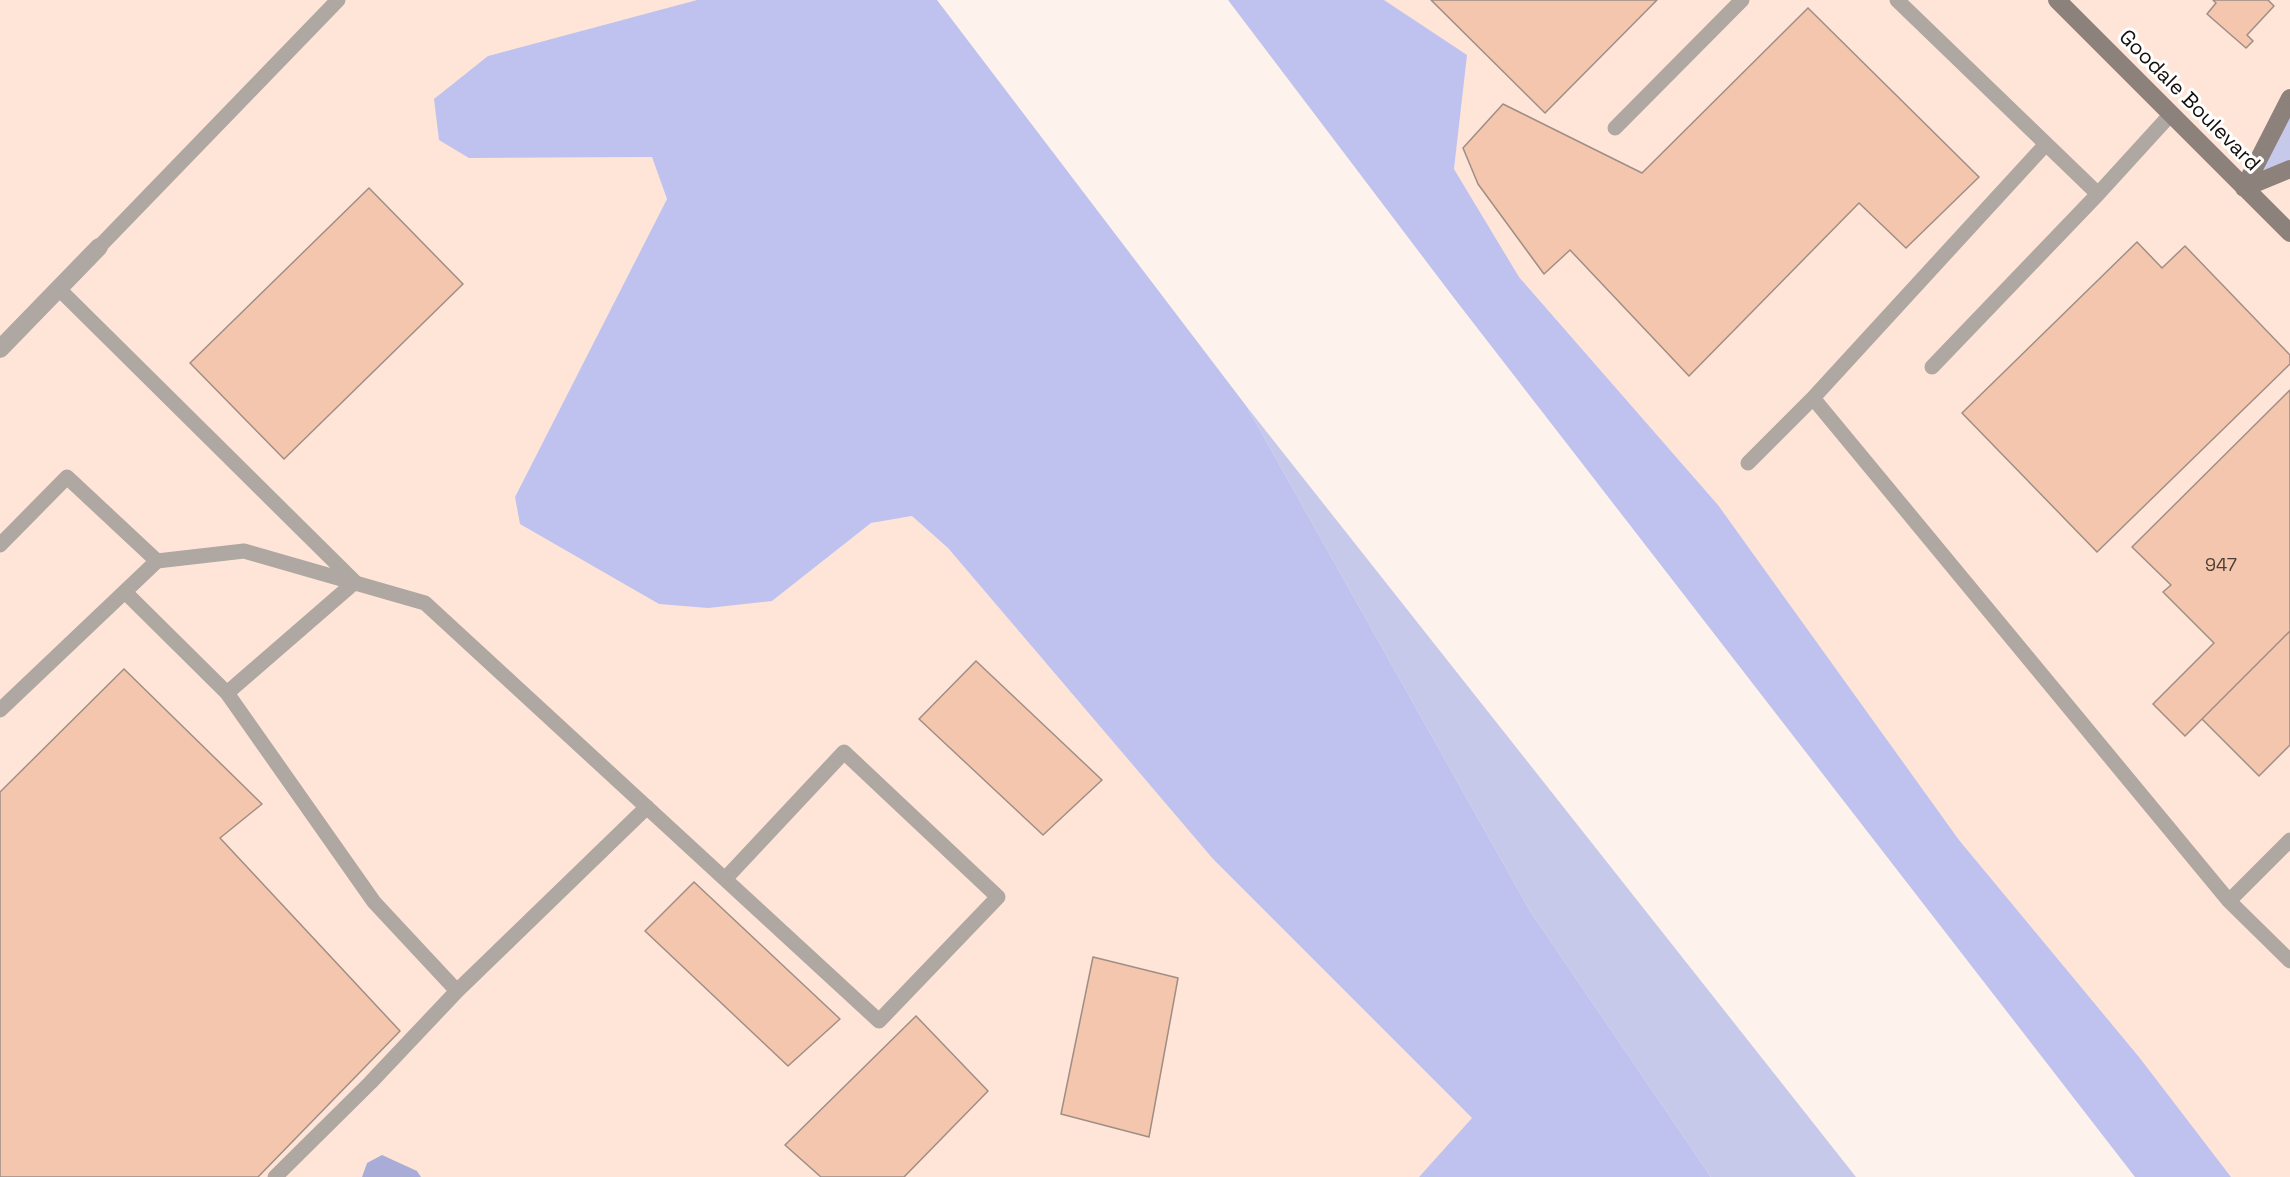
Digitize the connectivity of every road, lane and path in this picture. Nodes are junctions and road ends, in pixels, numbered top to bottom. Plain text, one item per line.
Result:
1 (339, 0) edge
2 (1742, 0) edge
3 (1897, 0) edge
4 (2058, 0) edge
5 (2290, 98) edge
6 (2171, 114) junction
7 (1615, 128) dead end
8 (2046, 144) junction
9 (2290, 169) edge
10 (2244, 188) junction
11 (2098, 194) junction
12 (2290, 233) edge
13 (99, 247) joint
14 (58, 288) junction
15 (0, 349) edge
16 (1932, 367) dead end
17 (1813, 398) junction
18 (1748, 463) dead end
19 (0, 545) edge
20 (157, 561) junction
21 (355, 582) junction
22 (125, 592) junction
23 (227, 693) junction
24 (0, 710) edge
25 (647, 807) junction
26 (2290, 840) edge
27 (725, 879) junction
28 (2229, 901) junction
29 (2290, 961) edge
30 (457, 991) junction
31 (275, 1177) edge

1 - 13 lane
2 - 7 lane
3 - 8 lane
4 - 6 main road, Goodale Boulevard
5 - 10 main road
6 - 10 main road, Goodale Boulevard
6 - 11 lane
8 - 11 lane
8 - 17 lane
9 - 10 main road
10 - 12 main road, Goodale Boulevard
11 - 16 lane
13 - 14 street
14 - 15 street
14 - 21 lane
17 - 18 lane
17 - 28 lane
19 - 20 lane
20 - 21 lane
20 - 22 lane
21 - 23 lane
21 - 25 lane
22 - 23 lane
22 - 24 lane
23 - 30 lane
25 - 27 lane
25 - 30 lane
26 - 28 lane
27 - 27 lane
28 - 29 lane
30 - 31 lane

